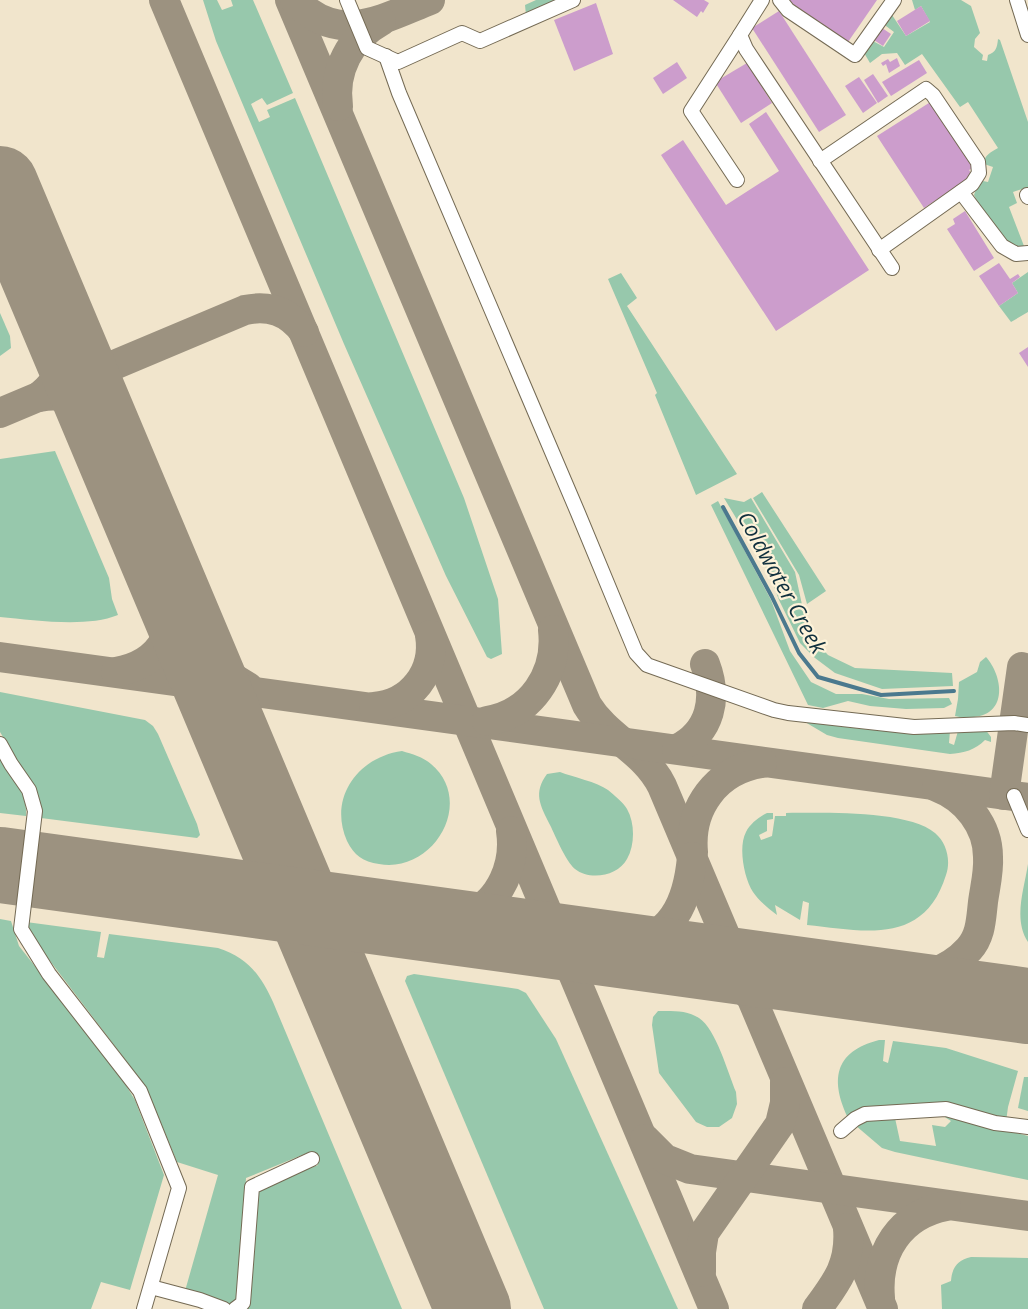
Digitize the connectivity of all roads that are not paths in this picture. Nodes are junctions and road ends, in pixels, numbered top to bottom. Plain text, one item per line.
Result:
1 (346, 0) edge
2 (573, 0) edge
3 (762, 0) edge
4 (780, 0) edge
5 (894, 0) edge
6 (1017, 0) edge
7 (740, 35) junction
8 (1028, 35) edge
9 (386, 56) junction
10 (820, 160) junction
11 (737, 180) dead end
12 (961, 192) junction
13 (879, 250) junction
14 (1028, 253) edge
15 (892, 268) dead end
16 (1028, 725) edge
17 (0, 744) edge
18 (1014, 796) dead end
19 (1028, 830) edge
20 (1028, 1126) edge
21 (842, 1131) dead end
22 (312, 1159) dead end
23 (151, 1287) junction
24 (144, 1309) edge
25 (224, 1309) edge
26 (235, 1309) edge

1 - 9 street
2 - 9 street
3 - 7 street
4 - 5 street
6 - 8 street
7 - 10 street
7 - 11 street
9 - 16 street
10 - 12 street
10 - 13 street
12 - 13 street
12 - 14 street
13 - 15 street
17 - 23 street
18 - 19 street
20 - 21 street
22 - 26 street
23 - 24 street
23 - 25 street

